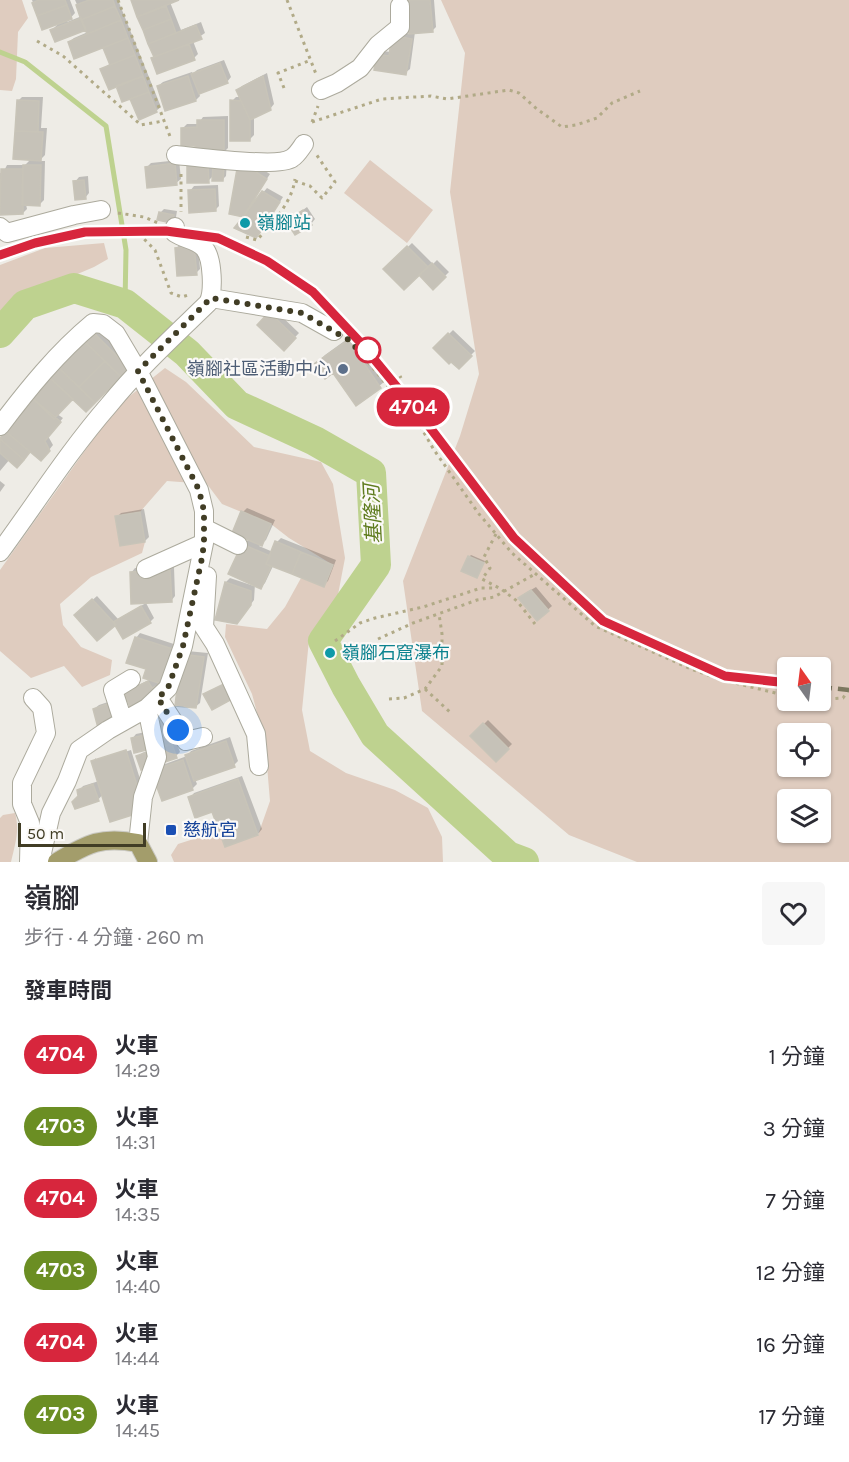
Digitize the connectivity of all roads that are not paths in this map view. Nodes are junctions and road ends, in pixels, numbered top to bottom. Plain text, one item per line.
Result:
1 (400, 6) dead end
2 (321, 90) road end
3 (304, 144) road end
4 (176, 155) road end
5 (101, 210) road end
6 (169, 225) road end
7 (0, 227) edge
8 (209, 300) junction
9 (334, 331) road end
10 (141, 368) junction
11 (0, 426) edge
12 (203, 543) junction
13 (238, 545) dead end
14 (0, 552) edge
15 (146, 569) dead end
16 (131, 679) dead end
17 (33, 698) dead end
18 (152, 703) junction
19 (123, 721) junction
20 (203, 737) dead end
21 (259, 765) dead end
22 (138, 843) junction
23 (29, 862) edge
24 (40, 862) edge
25 (57, 862) edge
26 (148, 862) edge

1 - 2 street
3 - 4 street
5 - 7 street
6 - 8 street
8 - 9 street
8 - 10 street
10 - 11 street
10 - 12 street
10 - 14 street
12 - 13 street
12 - 15 street
12 - 18 street
12 - 21 street
16 - 19 street
17 - 23 street
18 - 19 street
18 - 20 street
18 - 22 street
19 - 24 street
22 - 25 main road
22 - 26 main road

